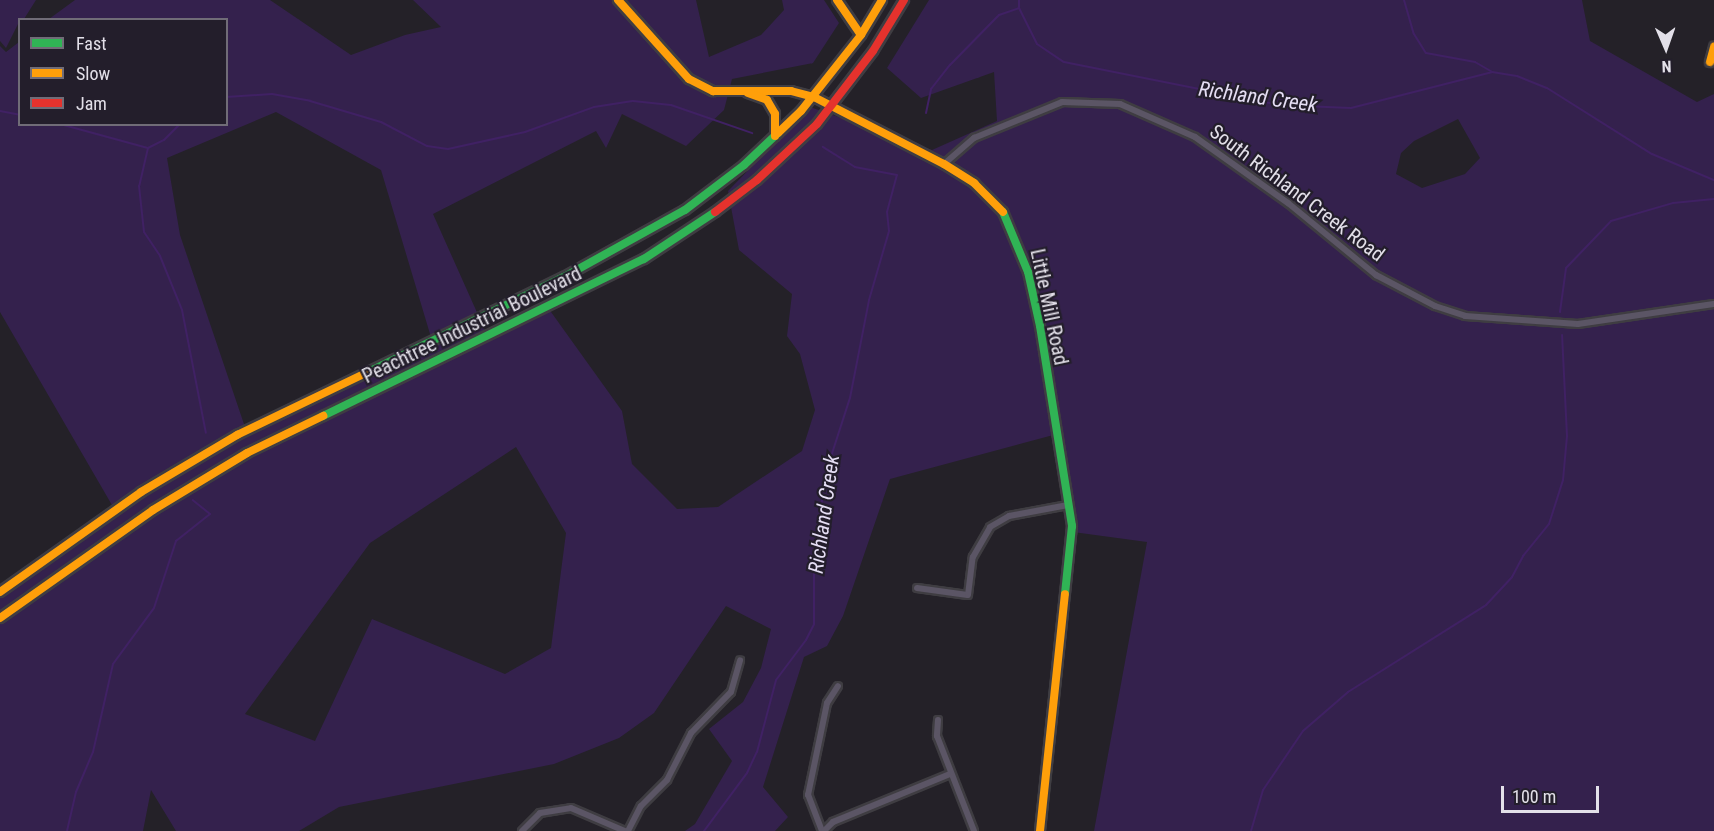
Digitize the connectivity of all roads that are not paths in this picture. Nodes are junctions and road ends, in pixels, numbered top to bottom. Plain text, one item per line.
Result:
1 (618, 0) edge
2 (837, 0) edge
3 (882, 0) edge
4 (904, 0) edge
5 (861, 35) junction
6 (1714, 47) edge
7 (1710, 62) dead end
8 (748, 93) junction
9 (814, 97) junction
10 (830, 106) junction
11 (775, 136) junction
12 (944, 164) junction
13 (1714, 303) edge
14 (478, 319) junction
15 (486, 336) junction
16 (1068, 505) junction
17 (917, 588) dead end
18 (0, 592) edge
19 (0, 618) edge
20 (740, 660) dead end
21 (838, 686) dead end
22 (938, 720) dead end
23 (950, 774) junction
24 (522, 831) edge
25 (627, 831) edge
26 (823, 831) edge
27 (974, 831) edge
28 (1040, 831) edge

1 - 8 main road, Little Mill Road
2 - 5 main road
3 - 5 main road, Peachtree Industrial Boulevard
4 - 10 main road, Peachtree Industrial Boulevard
5 - 9 main road, Peachtree Industrial Boulevard
6 - 7 main road
8 - 9 main road, Little Mill Road
8 - 11 main road
9 - 10 main road, Little Mill Road
9 - 11 main road, Peachtree Industrial Boulevard
10 - 12 main road, Little Mill Road
10 - 15 main road, Peachtree Industrial Boulevard
11 - 14 main road, Peachtree Industrial Boulevard
12 - 13 street, South Richland Creek Road
12 - 16 main road, Little Mill Road
14 - 15 main road
14 - 18 main road, Peachtree Industrial Boulevard
15 - 19 main road, Peachtree Industrial Boulevard
16 - 17 street
16 - 28 main road, Little Mill Road
20 - 25 street
21 - 26 street
22 - 23 street
23 - 26 street
23 - 27 street
24 - 25 street

